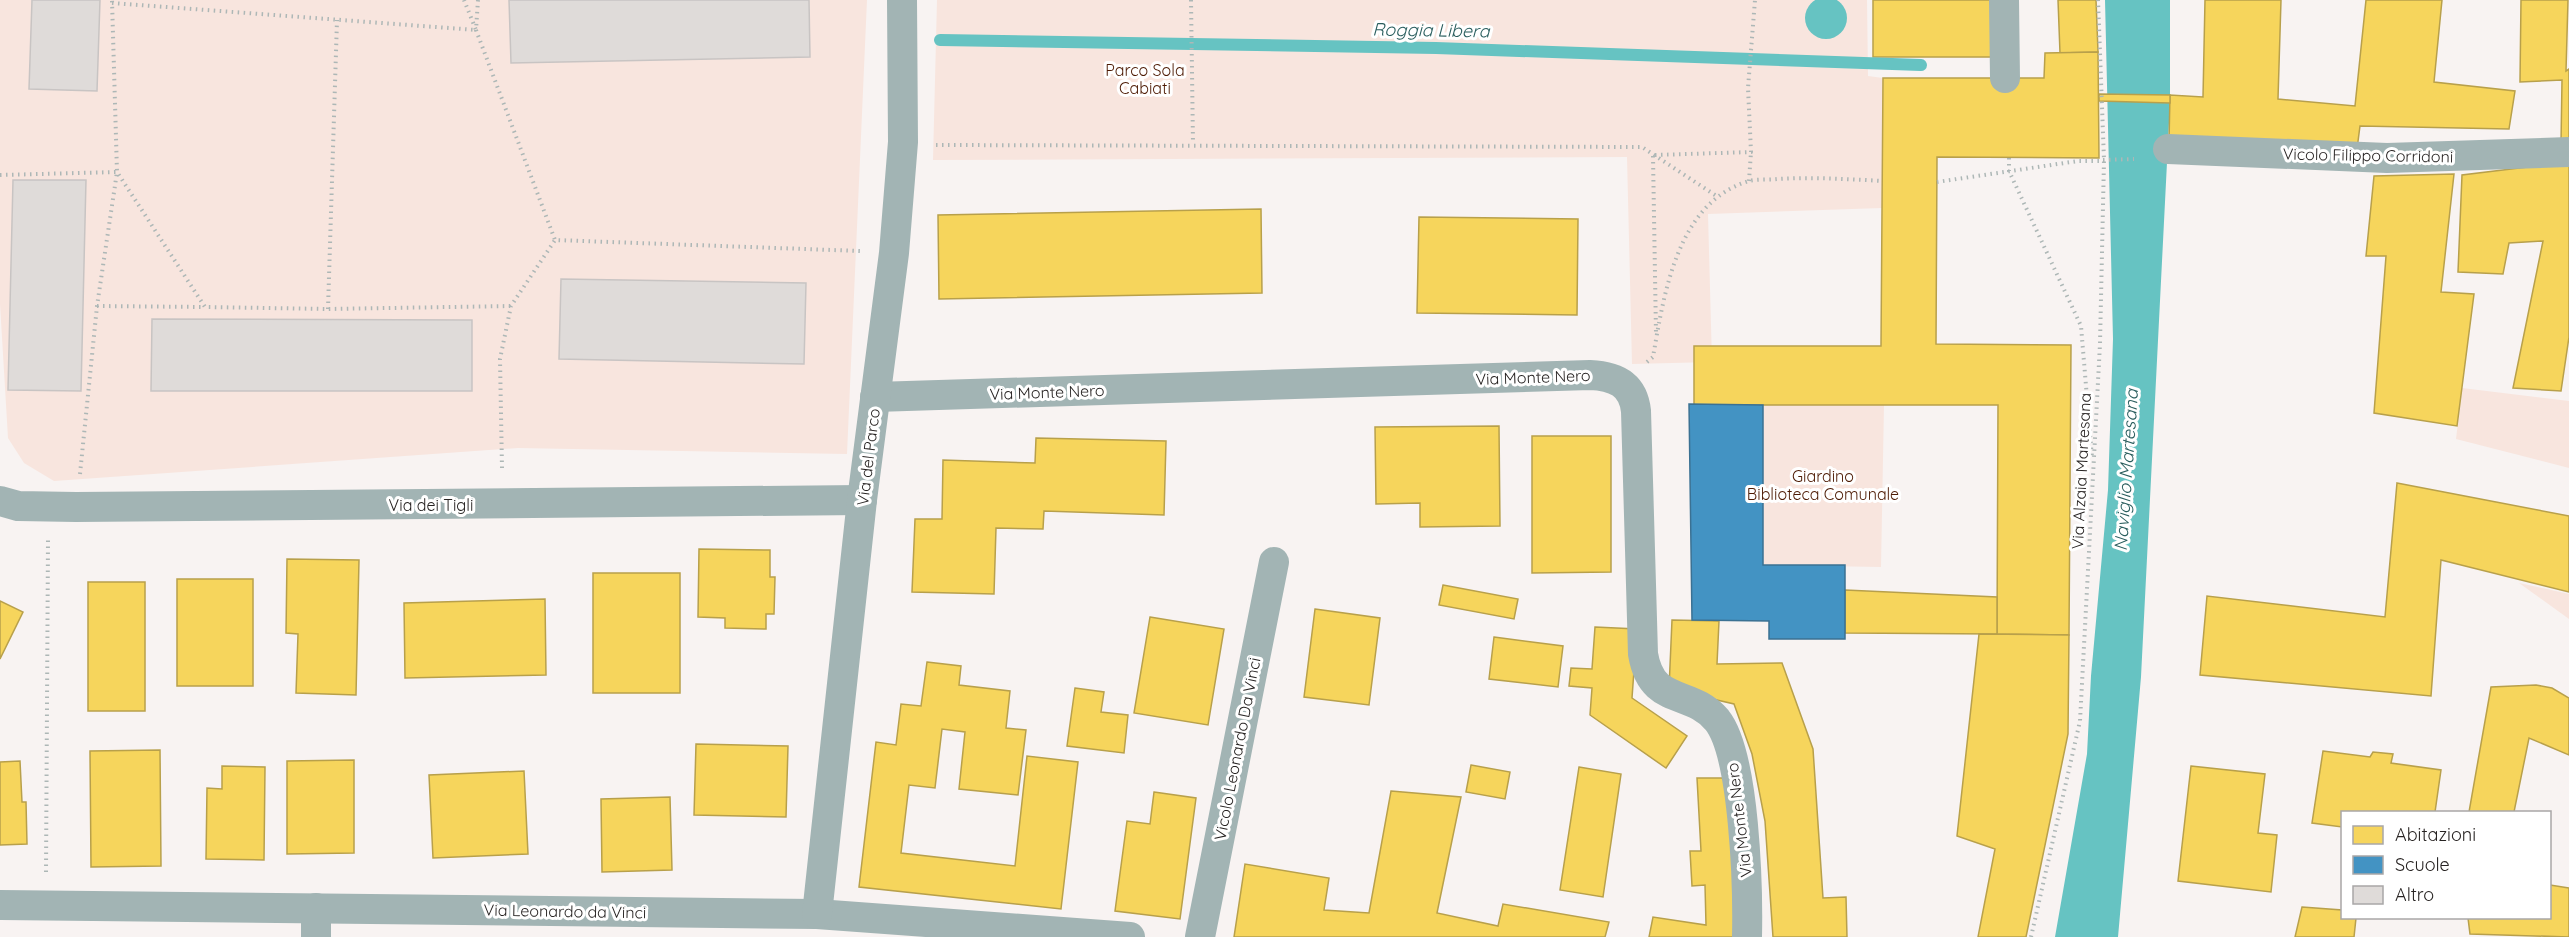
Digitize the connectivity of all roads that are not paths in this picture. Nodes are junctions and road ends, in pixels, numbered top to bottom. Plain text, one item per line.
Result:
1 (902, 0) edge
2 (2004, 0) edge
3 (2006, 78) dead end
4 (2168, 149) dead end
5 (2569, 152) edge
6 (875, 397) junction
7 (862, 500) junction
8 (0, 501) edge
9 (1274, 562) dead end
10 (0, 905) edge
11 (817, 914) junction
12 (316, 922) edge
13 (1130, 937) edge
14 (1200, 937) edge
15 (1747, 937) edge

1 - 6 street, Via del Parco
2 - 3 street
4 - 5 street, Vicolo Filippo Corridoni
6 - 7 street, Via del Parco
6 - 15 street, Via Monte Nero
7 - 8 street, Via dei Tigli
7 - 11 street, Via del Parco
9 - 14 street, Vicolo Leonardo Da Vinci
10 - 12 street, Via Leonardo da Vinci
11 - 12 street, Via Leonardo da Vinci
11 - 13 street, Via Leonardo da Vinci

